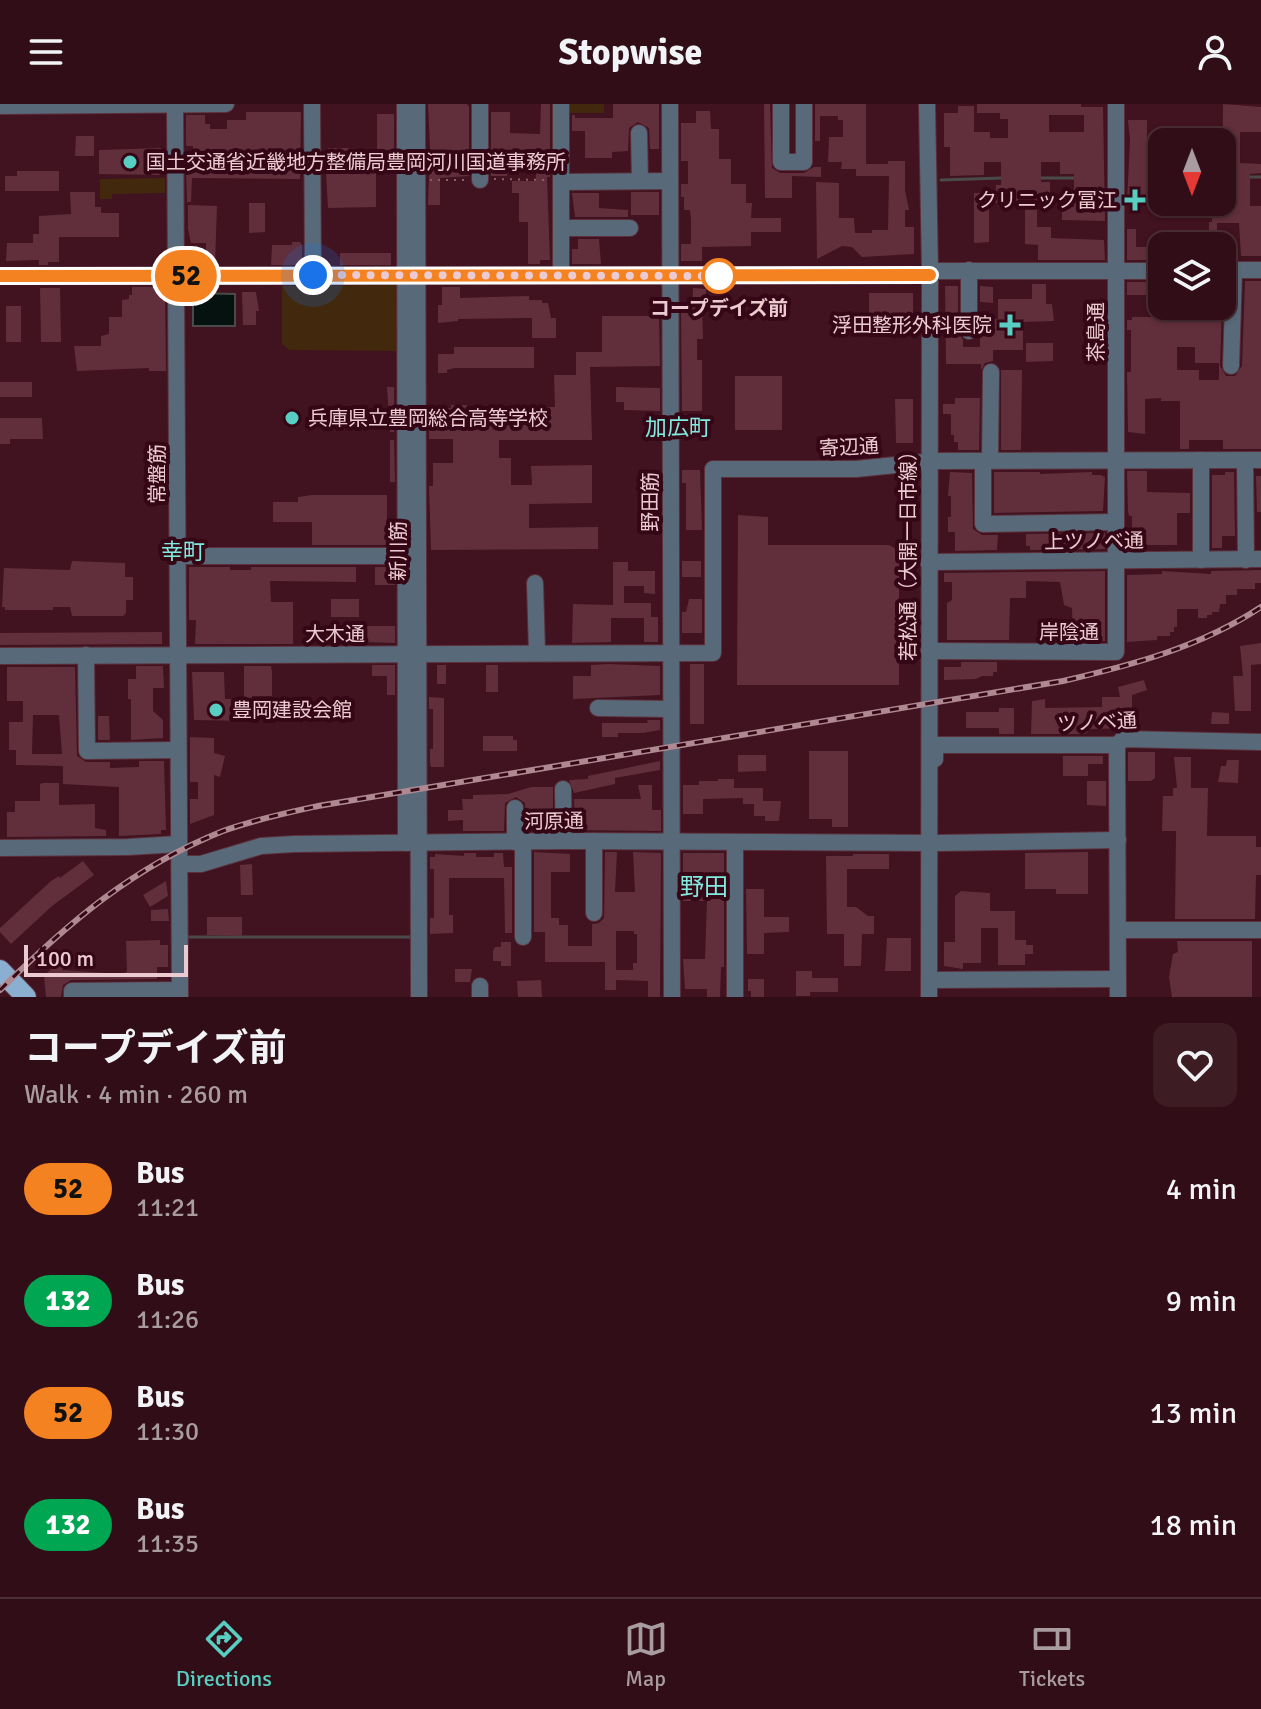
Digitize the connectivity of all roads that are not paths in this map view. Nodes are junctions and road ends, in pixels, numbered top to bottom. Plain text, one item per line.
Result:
1 (175, 104) edge
2 (226, 104) edge
3 (312, 104) edge
4 (405, 104) edge
5 (417, 104) edge
6 (480, 104) edge
7 (561, 104) edge
8 (670, 104) edge
9 (781, 104) edge
10 (804, 104) edge
11 (927, 104) edge
12 (1116, 104) edge
13 (0, 106) edge
14 (639, 133) dead end
15 (480, 180) dead end
16 (640, 181) junction
17 (670, 181) junction
18 (561, 182) junction
19 (561, 228) junction
20 (630, 228) dead end
21 (969, 270) junction
22 (1236, 270) edge
23 (1261, 270) edge
24 (1116, 271) junction
25 (1148, 271) edge
26 (930, 273) junction
27 (313, 275) junction
28 (412, 275) junction
29 (561, 275) junction
30 (0, 276) edge
31 (176, 276) junction
32 (670, 276) junction
33 (1230, 320) edge
34 (969, 331) dead end
35 (1231, 366) dead end
36 (991, 372) dead end
37 (1116, 460) junction
38 (1201, 460) junction
39 (1253, 460) edge
40 (928, 461) junction
41 (986, 461) junction
42 (412, 488) junction
43 (1116, 522) junction
44 (177, 556) junction
45 (406, 556) junction
46 (1116, 560) junction
47 (1201, 560) junction
48 (1254, 560) edge
49 (928, 562) junction
50 (535, 583) dead end
51 (929, 651) junction
52 (537, 652) junction
53 (671, 652) junction
54 (412, 653) junction
55 (178, 654) junction
56 (86, 655) junction
57 (0, 656) edge
58 (598, 708) dead end
59 (671, 709) junction
60 (1261, 742) edge
61 (1117, 745) junction
62 (177, 750) junction
63 (563, 789) dead end
64 (515, 808) dead end
65 (1118, 840) junction
66 (564, 841) junction
67 (594, 841) junction
68 (519, 842) junction
69 (671, 842) junction
70 (735, 842) junction
71 (412, 843) junction
72 (933, 843) junction
73 (178, 844) junction
74 (0, 848) edge
75 (181, 864) junction
76 (594, 913) dead end
77 (1118, 930) junction
78 (1261, 930) edge
79 (523, 937) dead end
80 (0, 970) edge
81 (1118, 979) junction
82 (929, 980) junction
83 (180, 994) edge
84 (26, 997) edge
85 (72, 997) edge
86 (419, 997) edge
87 (672, 997) edge
88 (735, 997) edge
89 (929, 997) edge
90 (1118, 997) edge

1 - 2 street
1 - 13 street
1 - 31 street, 常盤筋
3 - 27 street
4 - 28 street, 新川筋
5 - 28 street, 新川筋
6 - 15 street
7 - 18 street
8 - 17 street, 野田筋
9 - 10 street
11 - 26 street, 若松通（大開一日市線）
12 - 24 street, 茶島通
14 - 16 street
16 - 17 street
16 - 18 street
17 - 32 street, 野田筋
18 - 19 street
19 - 20 street
19 - 29 street
21 - 24 street
21 - 26 street
21 - 34 street
22 - 23 street
24 - 25 street
24 - 37 street, 茶島通
26 - 32 street
26 - 40 street, 若松通（大開一日市線）
27 - 28 street
27 - 31 street
28 - 29 street
28 - 42 street, 新川筋
29 - 32 street
30 - 31 street
31 - 44 street, 常盤筋
32 - 53 street, 野田筋
33 - 35 street
36 - 41 street
37 - 38 street, 寄辺通
37 - 41 street, 寄辺通
37 - 43 street, 茶島通
38 - 39 street, 寄辺通
38 - 47 street
39 - 48 street
40 - 41 street, 寄辺通
40 - 49 street, 若松通（大開一日市線）
40 - 53 street, 寄辺通
41 - 43 street
42 - 45 street, 新川筋
42 - 54 street, 新川筋
43 - 46 street, 茶島通
44 - 45 street
44 - 55 street, 常盤筋
45 - 54 street, 新川筋
46 - 47 street, 上ツノベ通
46 - 49 street, 上ツノベ通
46 - 51 street, 岸陰通
47 - 48 street, 上ツノベ通
49 - 51 street, 若松通（大開一日市線）
50 - 52 street
51 - 72 street, 若松通（大開一日市線）
52 - 53 street, 大木通
52 - 54 street, 大木通
53 - 59 street, 野田筋
54 - 55 street, 大木通
54 - 71 street, 新川筋
55 - 56 street, 大木通
55 - 62 street, 常盤筋
56 - 57 street, 大木通
56 - 62 street
58 - 59 street
59 - 69 street, 野田筋
60 - 61 street, ツノベ通
61 - 65 street
61 - 72 street, ツノベ通
62 - 73 street, 常盤筋
63 - 66 street
64 - 68 street
65 - 72 street, 河原通
65 - 77 street
66 - 67 street, 河原通
66 - 68 street, 河原通
67 - 69 street, 河原通
67 - 76 street
68 - 71 street, 河原通
68 - 79 street
69 - 70 street, 河原通
69 - 87 street, 野田筋
70 - 72 street, 河原通
70 - 88 street
71 - 75 street, 河原通
71 - 86 street, 新川筋
72 - 82 street, 若松通（大開一日市線）
73 - 74 street
73 - 75 street, 常盤筋
75 - 83 street, 常盤筋
77 - 78 street
77 - 81 street
80 - 84 main road
81 - 82 street
81 - 90 street
82 - 89 street, 若松通（大開一日市線）
83 - 85 street

